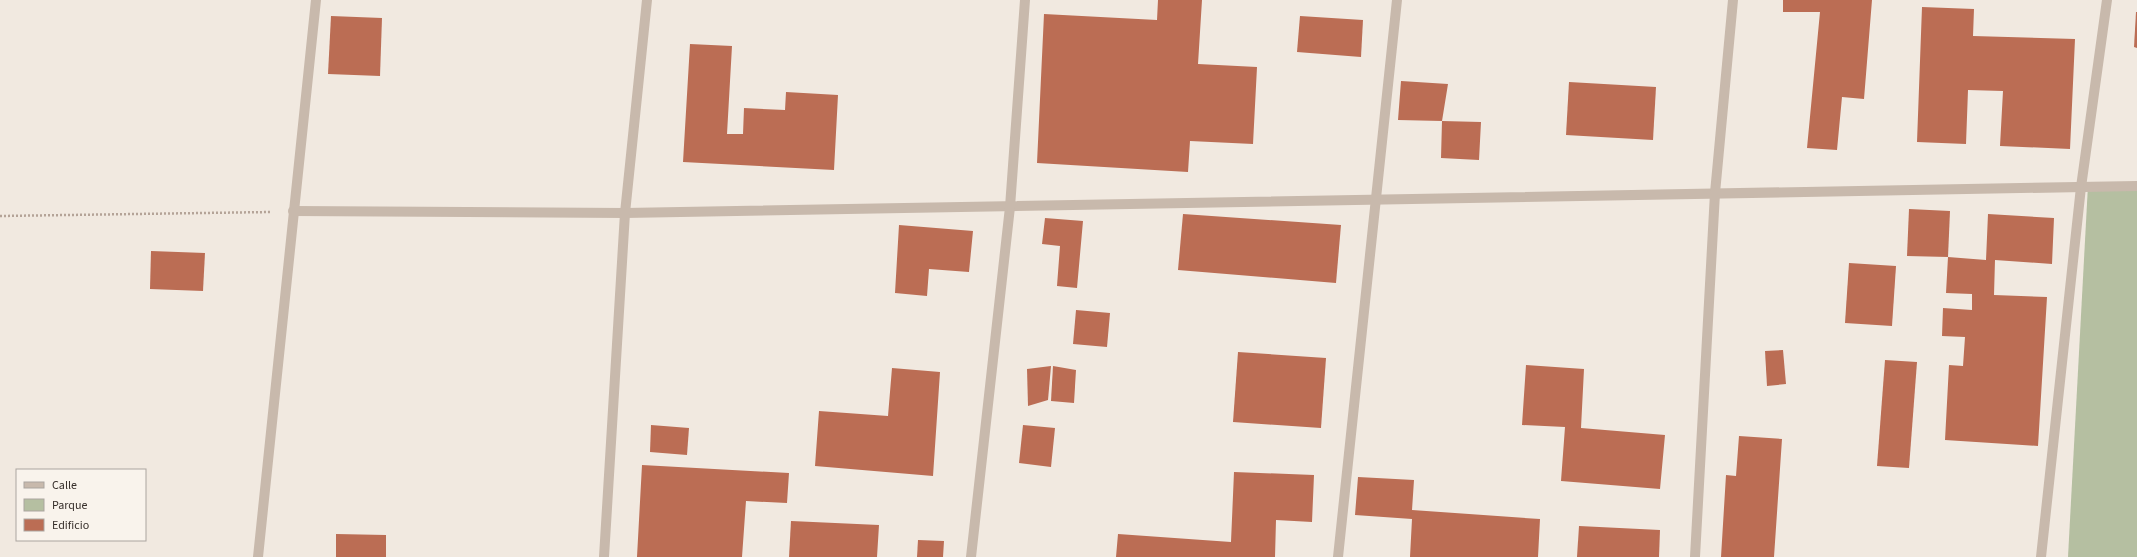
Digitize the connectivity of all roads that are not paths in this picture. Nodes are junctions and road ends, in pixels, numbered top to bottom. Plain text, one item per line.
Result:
1 (316, 0) edge
2 (647, 0) edge
3 (1025, 0) edge
4 (1397, 0) edge
5 (1733, 0) edge
6 (2106, 0) edge
7 (2137, 186) edge
8 (2081, 187) junction
9 (1715, 193) junction
10 (1376, 200) junction
11 (1010, 207) junction
12 (293, 211) junction
13 (625, 213) junction
14 (258, 557) edge
15 (604, 557) edge
16 (971, 557) edge
17 (1338, 557) edge
18 (1694, 557) edge
19 (2041, 557) edge

1 - 12 street
2 - 13 street
3 - 11 street
4 - 10 street
5 - 9 street
6 - 8 street
7 - 8 street
8 - 9 street
8 - 19 street
9 - 10 street
9 - 18 street
10 - 11 street
10 - 17 street
11 - 13 street
11 - 16 street
12 - 13 street
12 - 14 street
13 - 15 street

